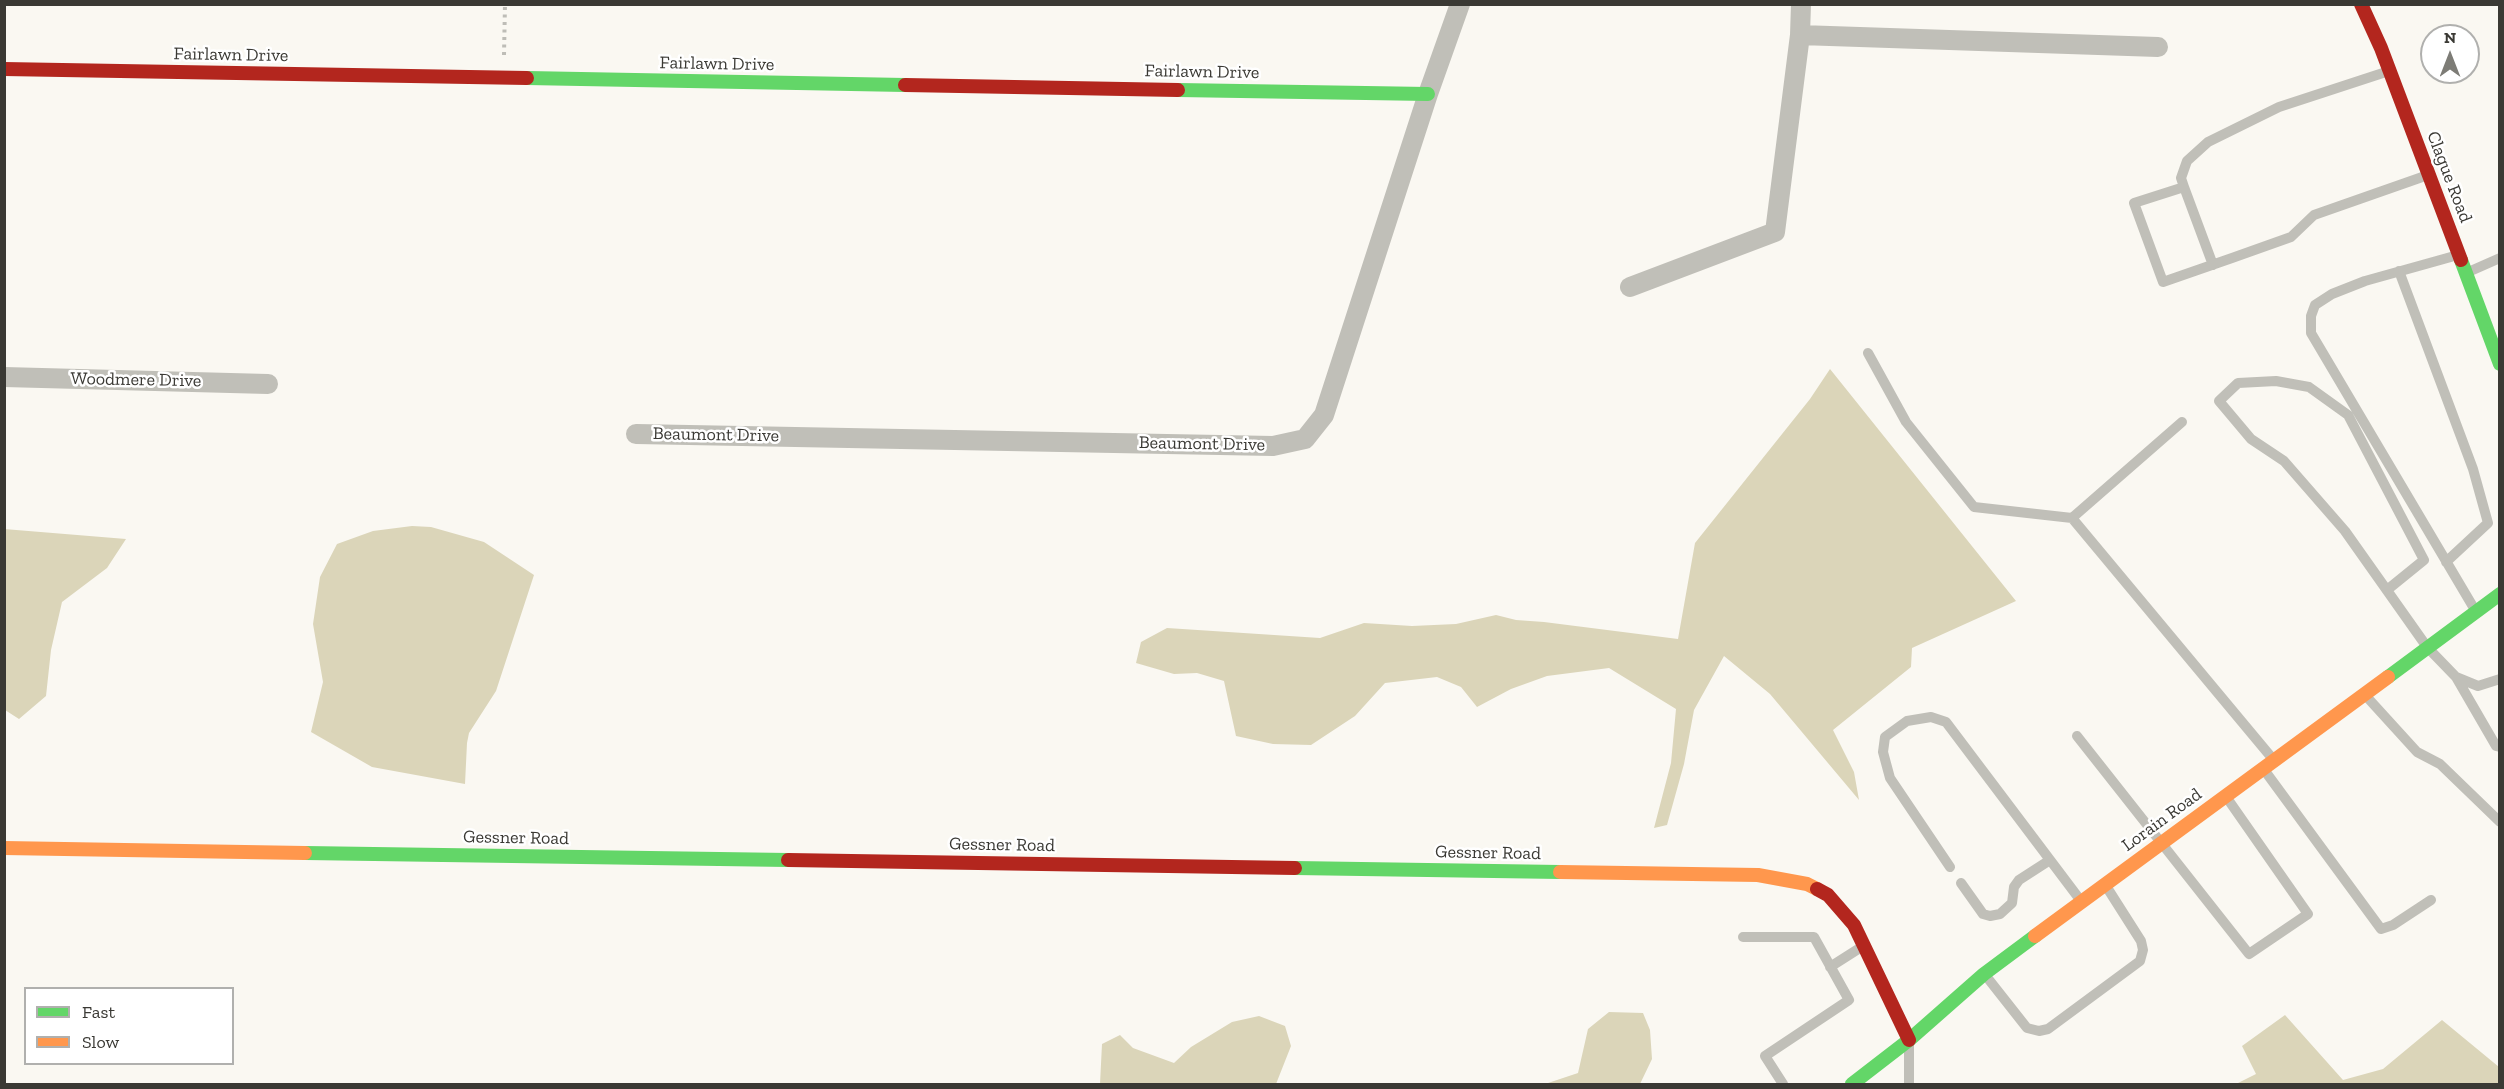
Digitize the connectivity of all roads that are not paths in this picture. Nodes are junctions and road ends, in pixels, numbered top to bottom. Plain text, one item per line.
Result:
1 (1460, 4) edge
2 (1801, 4) edge
3 (2361, 4) edge
4 (1800, 34) junction
5 (2158, 47) dead end
6 (4, 69) edge
7 (2389, 70) junction
8 (1428, 94) junction
9 (2428, 175) junction
10 (2184, 188) junction
11 (2458, 255) junction
12 (2499, 258) edge
13 (2213, 265) junction
14 (2399, 272) junction
15 (2465, 273) junction
16 (1630, 287) dead end
17 (1868, 353) dead end
18 (2499, 364) edge
19 (4, 377) edge
20 (268, 384) dead end
21 (2182, 422) dead end
22 (636, 434) dead end
23 (2072, 518) junction
24 (2446, 562) junction
25 (2387, 590) junction
26 (2499, 594) edge
27 (2476, 611) junction
28 (2427, 647) junction
29 (2456, 677) junction
30 (2499, 679) edge
31 (2364, 694) junction
32 (2076, 736) dead end
33 (2499, 747) edge
34 (2269, 764) junction
35 (2226, 796) junction
36 (2499, 822) edge
37 (2160, 845) junction
38 (4, 848) edge
39 (2050, 860) junction
40 (1950, 867) dead end
41 (1961, 883) dead end
42 (2105, 883) junction
43 (2431, 900) dead end
44 (2082, 901) junction
45 (1743, 937) dead end
46 (1864, 945) junction
47 (1830, 967) junction
48 (1984, 975) junction
49 (1909, 1040) junction
50 (1783, 1084) edge
51 (1852, 1084) edge
52 (1909, 1084) edge

1 - 8 street, Beaumont Drive
2 - 4 street
3 - 7 street, Clague Road
4 - 5 street
4 - 16 street
6 - 8 street, Fairlawn Drive
7 - 9 street, Clague Road
7 - 10 lane
8 - 22 street, Beaumont Drive
9 - 11 street, Clague Road
9 - 13 lane
10 - 13 lane
10 - 13 lane
11 - 14 lane
11 - 15 street, Clague Road
12 - 15 lane
14 - 24 lane
14 - 24 lane
15 - 18 street, Clague Road
17 - 23 lane
19 - 20 street, Woodmere Drive
21 - 23 lane
23 - 34 lane
24 - 27 lane
25 - 25 lane
25 - 28 lane
26 - 27 street, Lorain Road
27 - 28 street, Lorain Road
28 - 29 lane
28 - 31 street, Lorain Road
29 - 30 lane
29 - 33 lane
31 - 34 street, Lorain Road
31 - 36 lane
32 - 37 lane
34 - 35 street, Lorain Road
34 - 43 lane
35 - 37 street, Lorain Road
35 - 37 lane
37 - 42 street, Lorain Road
38 - 46 street, Gessner Road
39 - 40 lane
39 - 41 lane
39 - 44 lane
42 - 44 street, Lorain Road
42 - 48 lane
44 - 48 street, Lorain Road
45 - 47 lane
46 - 47 lane
46 - 49 street, Gessner Road
47 - 50 lane
48 - 49 street, Lorain Road
49 - 51 street, Lorain Road
49 - 52 lane

